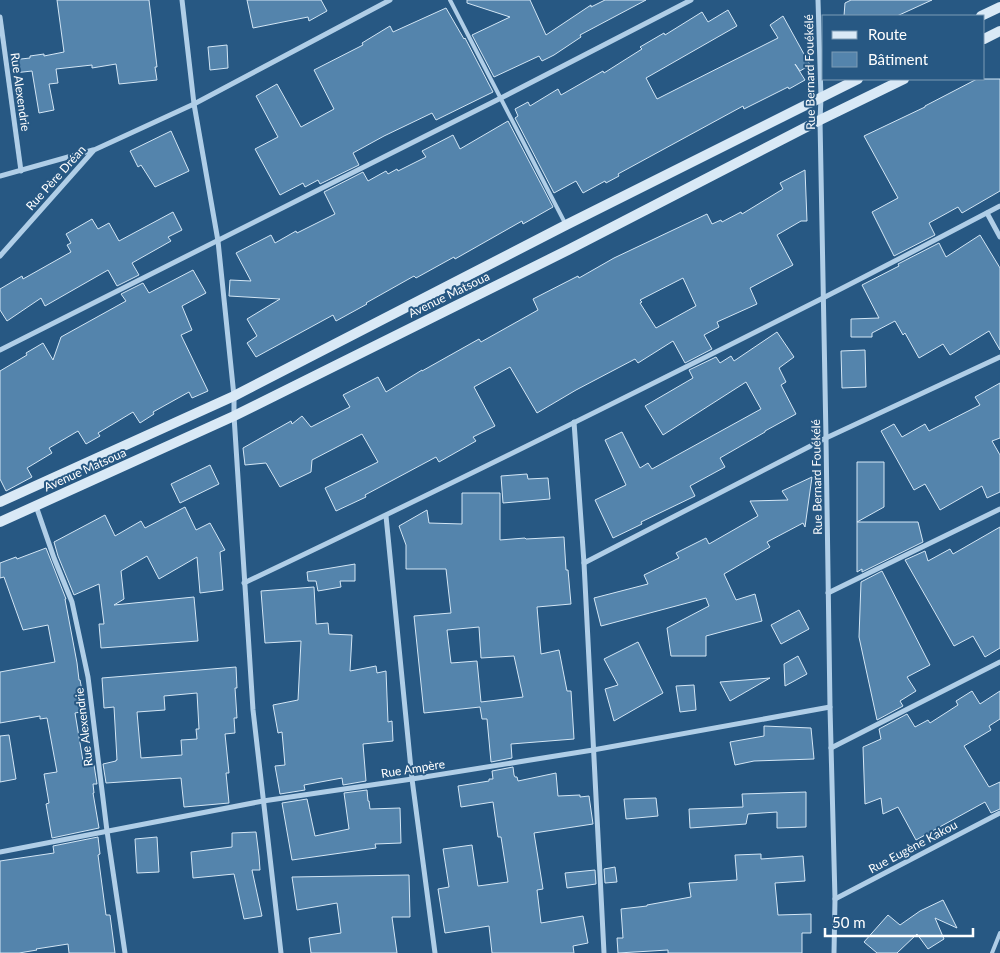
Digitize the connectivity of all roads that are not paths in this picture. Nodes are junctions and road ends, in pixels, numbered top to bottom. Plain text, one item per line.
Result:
1 (182, 0) edge
2 (390, 0) edge
3 (450, 0) edge
4 (691, 0) edge
5 (818, 0) edge
6 (380, 2) edge
7 (1000, 7) edge
8 (983, 15) edge
9 (0, 17) edge
10 (1000, 31) edge
11 (985, 38) edge
12 (856, 80) edge
13 (902, 80) edge
14 (501, 98) junction
15 (821, 98) junction
16 (194, 104) junction
17 (820, 120) junction
18 (94, 150) junction
19 (20, 171) junction
20 (0, 176) edge
21 (1000, 206) edge
22 (987, 213) junction
23 (566, 225) junction
24 (1000, 237) edge
25 (218, 241) junction
26 (0, 256) edge
27 (823, 298) junction
28 (0, 350) edge
29 (1000, 357) edge
30 (234, 396) junction
31 (234, 416) junction
32 (574, 422) junction
33 (826, 438) junction
34 (0, 502) edge
35 (36, 506) junction
36 (1000, 509) edge
37 (386, 516) junction
38 (0, 522) edge
39 (584, 563) junction
40 (244, 583) junction
41 (828, 593) junction
42 (1000, 662) edge
43 (830, 707) junction
44 (831, 748) junction
45 (593, 750) junction
46 (412, 779) junction
47 (264, 801) junction
48 (1000, 813) edge
49 (107, 831) junction
50 (0, 852) edge
51 (835, 899) junction
52 (1000, 933) edge
53 (125, 953) edge
54 (281, 953) edge
55 (434, 953) edge
56 (604, 953) edge
57 (834, 953) edge
58 (992, 953) edge

1 - 16 street
2 - 6 street, Rue Père Dréan
3 - 14 lane
4 - 14 street
5 - 15 street, Rue Bernard Fouékélé
6 - 16 street, Rue Père Dréan
7 - 8 street
9 - 19 street, Rue Alexendrie
10 - 11 street
12 - 15 street, Avenue Matsoua
13 - 17 street, Avenue Matsoua
14 - 23 lane
14 - 25 street
15 - 17 street, Rue Bernard Fouékélé
15 - 23 street, Avenue Matsoua
16 - 18 street, Rue Père Dréan
16 - 25 street
17 - 27 street, Rue Bernard Fouékélé
17 - 31 street, Avenue Matsoua
18 - 19 street
18 - 26 street, Rue Père Dréan
19 - 20 street
21 - 22 street
22 - 24 street
22 - 27 street
23 - 30 street, Avenue Matsoua
25 - 28 street
25 - 30 street
27 - 32 street
27 - 33 street, Rue Bernard Fouékélé
29 - 33 street
30 - 31 street
30 - 34 street, Avenue Matsoua
31 - 35 street, Avenue Matsoua
31 - 40 street
32 - 37 street
32 - 39 street
33 - 39 street
33 - 41 street, Rue Bernard Fouékélé
35 - 38 street, Avenue Matsoua
35 - 49 street, Rue Alexendrie
36 - 41 street
37 - 40 street
37 - 46 street
39 - 45 street
40 - 47 street
41 - 43 street, Rue Bernard Fouékélé
42 - 44 street
43 - 44 street, Rue Bernard Fouékélé
43 - 45 street, Rue Ampère
44 - 51 street, Rue Bernard Fouékélé
45 - 46 street, Rue Ampère
45 - 56 street
46 - 47 street, Rue Ampère
46 - 55 street
47 - 49 street, Rue Ampère
47 - 54 street
48 - 51 street, Rue Eugène Kakou
49 - 50 street, Rue Ampère
49 - 53 street, Rue Alexendrie
51 - 57 street, Rue Bernard Fouékélé
52 - 58 lane

